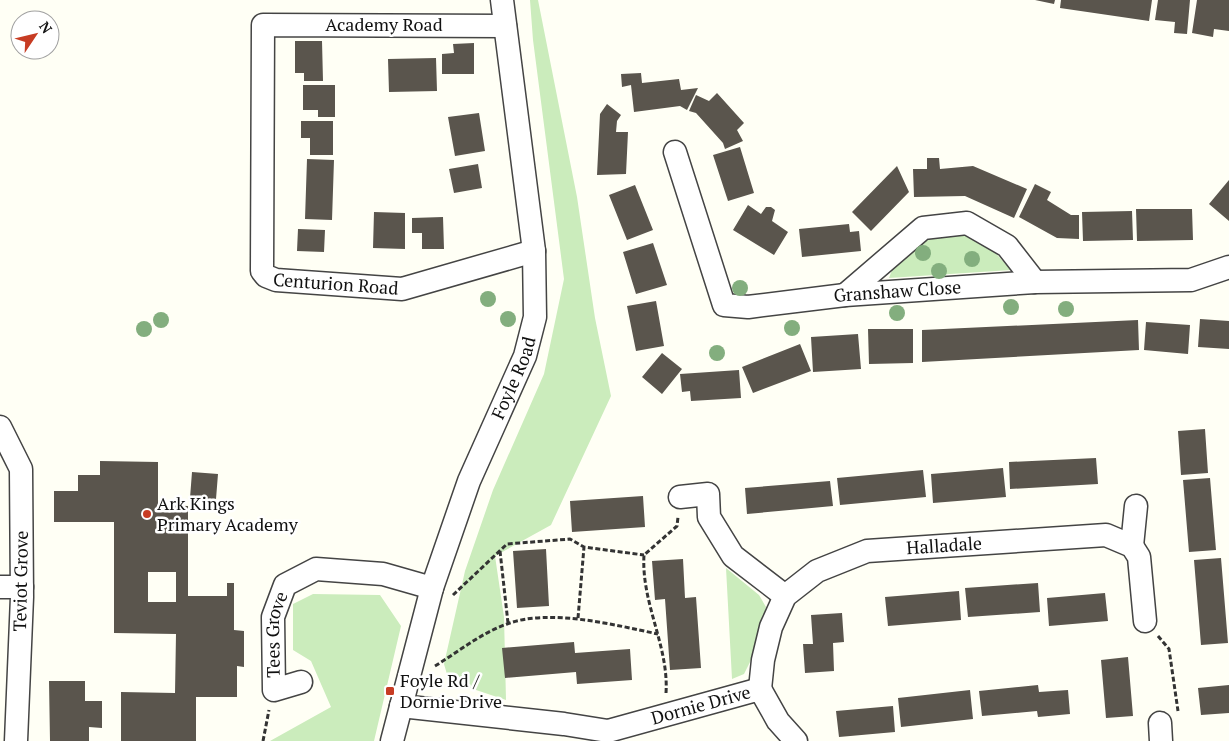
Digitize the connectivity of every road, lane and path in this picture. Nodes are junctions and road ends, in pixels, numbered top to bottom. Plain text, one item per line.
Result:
1 (502, 0) edge
2 (263, 25) joint
3 (505, 26) junction
4 (675, 152) dead end
5 (534, 251) junction
6 (1229, 267) edge
7 (1191, 280) junction
8 (1034, 282) junction
9 (1229, 283) edge
10 (845, 295) junction
11 (0, 427) edge
12 (680, 497) joint
13 (1136, 506) dead end
14 (1132, 546) junction
15 (584, 547) junction
16 (500, 550) junction
17 (644, 555) junction
18 (11, 587) edge
19 (441, 593) junction
20 (785, 596) junction
21 (578, 618) junction
22 (1145, 620) joint
23 (508, 623) junction
24 (658, 634) junction
25 (301, 682) dead end
26 (407, 683) junction
27 (760, 689) junction
28 (274, 690) junction
29 (401, 706) junction
30 (665, 715) junction
31 (1160, 732) edge
32 (609, 736) edge
33 (16, 741) edge
34 (263, 741) edge
35 (392, 741) edge
36 (796, 741) edge

1 - 3 street, Foyle Road
2 - 3 street, Academy Road
2 - 5 street, Centurion Road
3 - 5 street, Foyle Road
4 - 10 street, Granshaw Close
5 - 19 street, Foyle Road
6 - 7 street, Granshaw Close
7 - 8 street, Granshaw Close
7 - 9 street
8 - 10 street, Granshaw Close
8 - 10 street
11 - 18 street, Teviot Grove
12 - 17 path
12 - 20 street
13 - 14 street
14 - 20 street, Halladale
14 - 22 street
15 - 16 path
15 - 17 path
15 - 21 path
16 - 19 path
16 - 23 path
17 - 24 path
18 - 33 street, Teviot Grove
19 - 26 street, Foyle Road
19 - 28 street, Tees Grove
20 - 27 street, Halladale
21 - 23 path
21 - 24 path
22 - 31 path
23 - 26 path
24 - 30 path
25 - 28 street, Tees Grove
26 - 29 street, Foyle Road
27 - 30 street, Dornie Drive
27 - 36 street, Dornie Drive
28 - 34 path
29 - 32 street, Dornie Drive
29 - 35 street, Foyle Road
30 - 32 street, Dornie Drive

